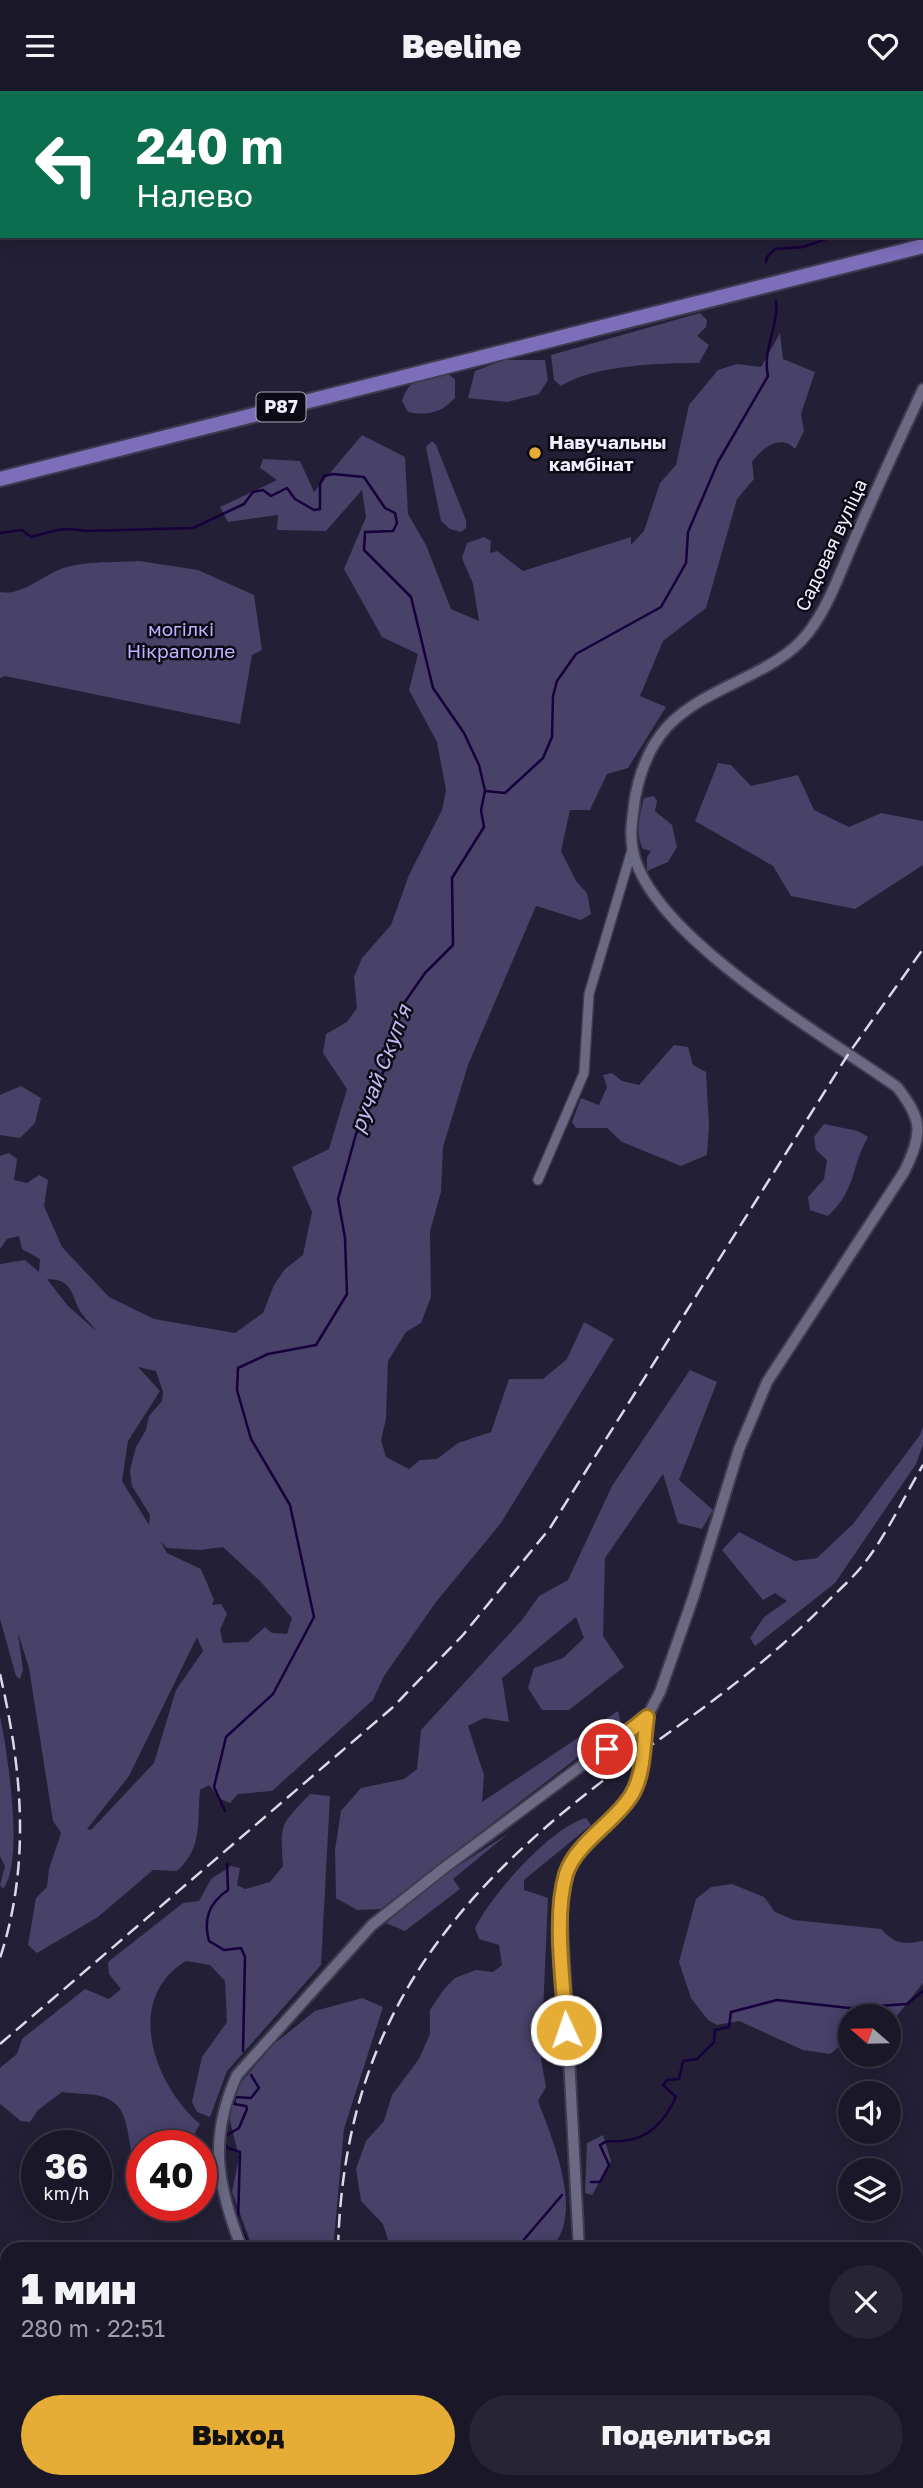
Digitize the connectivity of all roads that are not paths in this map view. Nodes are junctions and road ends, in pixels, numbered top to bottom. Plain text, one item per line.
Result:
1 (923, 246) edge
2 (923, 389) edge
3 (0, 479) edge
4 (632, 850) junction
5 (537, 1180) dead end
6 (647, 1717) junction
7 (239, 2242) edge
8 (579, 2242) edge

1 - 3 main road, Р87
2 - 4 street, Садовая вуліца
4 - 5 street, Садовая вуліца
4 - 6 street, Садовая вуліца
6 - 7 street
6 - 8 street

